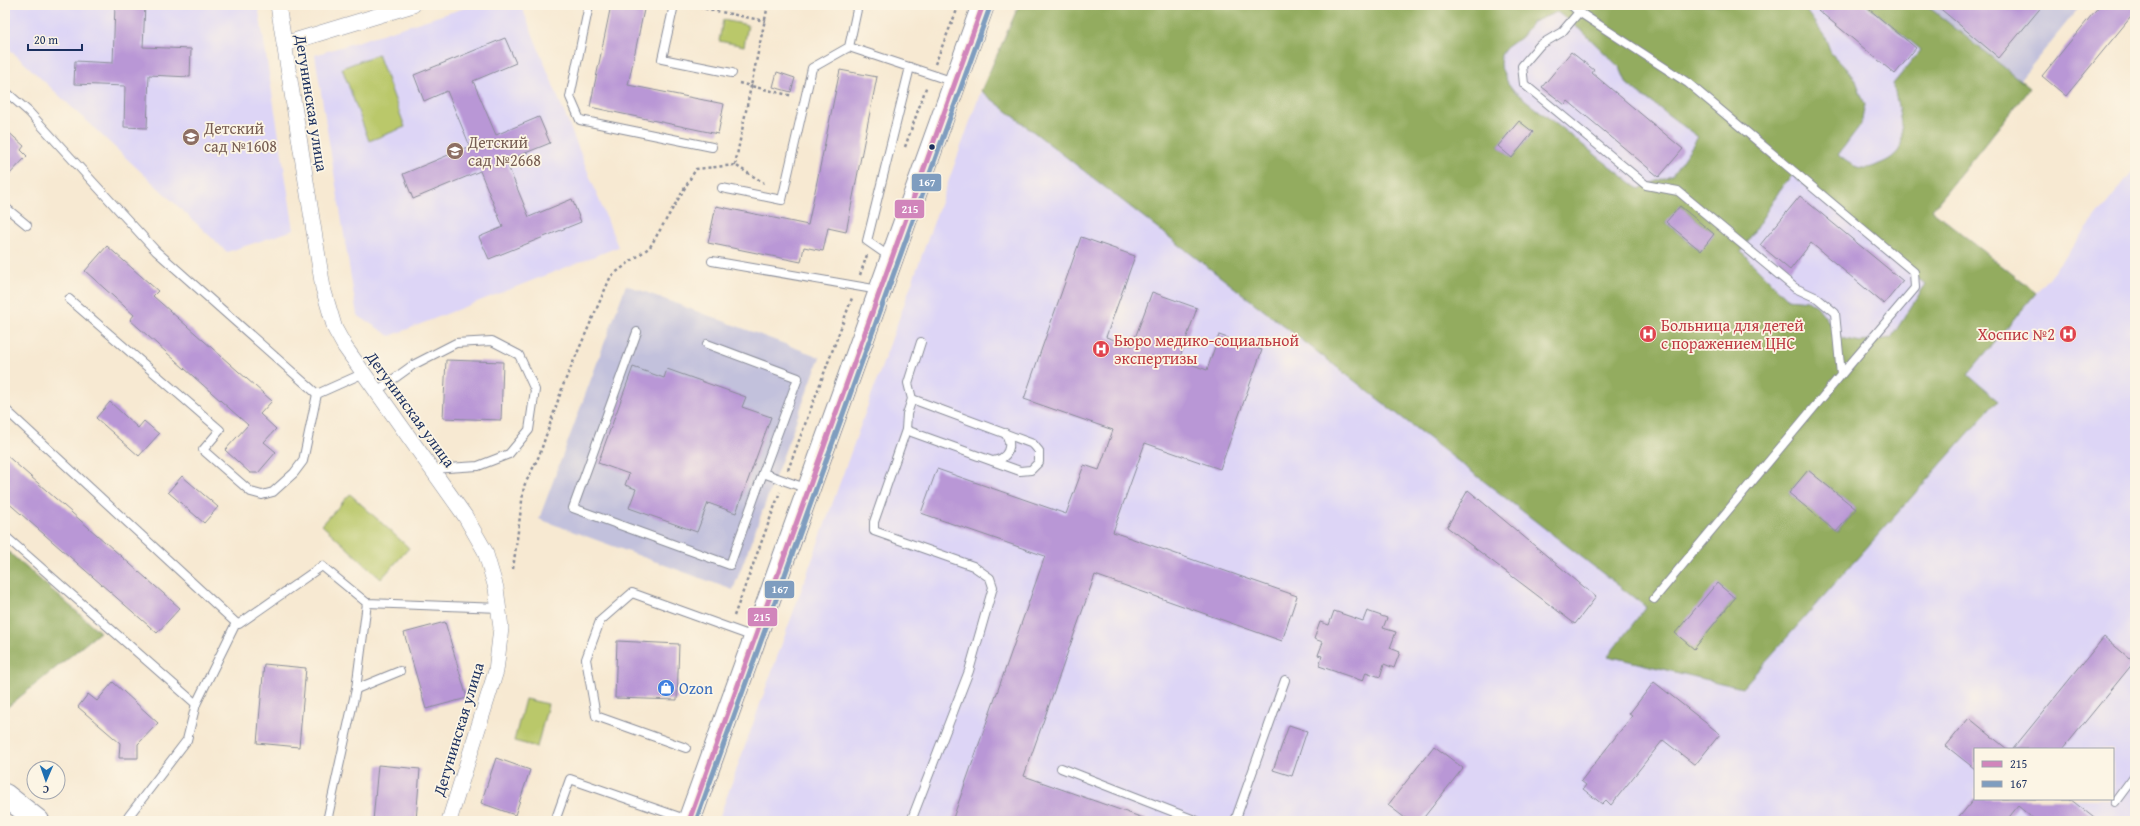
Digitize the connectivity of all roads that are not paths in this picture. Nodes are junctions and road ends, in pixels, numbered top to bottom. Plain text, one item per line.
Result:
1 (278, 5) edge
2 (413, 5) edge
3 (589, 5) edge
4 (674, 5) edge
5 (858, 5) edge
6 (983, 5) edge
7 (1571, 5) edge
8 (381, 10) edge
9 (1579, 12) junction
10 (284, 44) junction
11 (849, 47) junction
12 (910, 68) junction
13 (732, 73) dead end
14 (955, 82) junction
15 (5, 91) edge
16 (712, 148) dead end
17 (722, 188) dead end
18 (5, 207) edge
19 (27, 225) dead end
20 (892, 257) junction
21 (712, 261) dead end
22 (880, 290) junction
23 (70, 298) dead end
24 (637, 332) dead end
25 (921, 342) dead end
26 (707, 344) dead end
27 (364, 373) junction
28 (1841, 375) junction
29 (377, 391) junction
30 (317, 394) junction
31 (912, 399) junction
32 (5, 409) edge
33 (906, 430) junction
34 (1006, 433) junction
35 (993, 461) junction
36 (432, 469) junction
37 (763, 472) junction
38 (808, 489) junction
39 (5, 536) edge
40 (1654, 599) dead end
41 (367, 603) junction
42 (500, 608) junction
43 (236, 623) junction
44 (755, 637) junction
45 (400, 671) dead end
46 (1285, 680) dead end
47 (356, 689) junction
48 (196, 704) junction
49 (686, 748) dead end
50 (1061, 768) dead end
51 (2135, 775) edge
52 (5, 795) edge
53 (2115, 802) dead end
54 (38, 821) edge
55 (125, 821) edge
56 (327, 821) edge
57 (449, 821) edge
58 (555, 821) edge
59 (689, 821) edge
60 (912, 821) edge
61 (1197, 821) edge
62 (1235, 821) edge

1 - 10 street, Дегунинская улица
2 - 8 street
3 - 16 lane
4 - 13 lane
5 - 11 lane
6 - 14 street
7 - 9 lane
8 - 10 street
9 - 28 lane
9 - 28 lane
10 - 27 street, Дегунинская улица
11 - 12 lane
11 - 17 lane
12 - 14 lane
12 - 20 lane
14 - 20 street
15 - 30 lane
18 - 19 lane
20 - 22 street
21 - 22 lane
22 - 38 street
23 - 30 lane
24 - 37 lane
25 - 31 lane
26 - 37 lane
27 - 29 street, Дегунинская улица
27 - 30 lane
28 - 40 lane
29 - 36 street, Дегунинская улица
29 - 36 lane
31 - 33 lane
31 - 34 lane
32 - 43 lane
33 - 35 lane
33 - 60 lane
34 - 35 lane
34 - 35 lane
36 - 42 street, Дегунинская улица
37 - 38 lane
38 - 44 street
39 - 48 lane
41 - 42 lane
41 - 43 lane
41 - 47 lane
42 - 57 street, Дегунинская улица
43 - 48 lane
44 - 49 lane
44 - 59 street
45 - 47 lane
46 - 62 lane
47 - 56 lane
48 - 55 lane
50 - 61 lane
51 - 53 lane
52 - 54 street
58 - 59 lane

